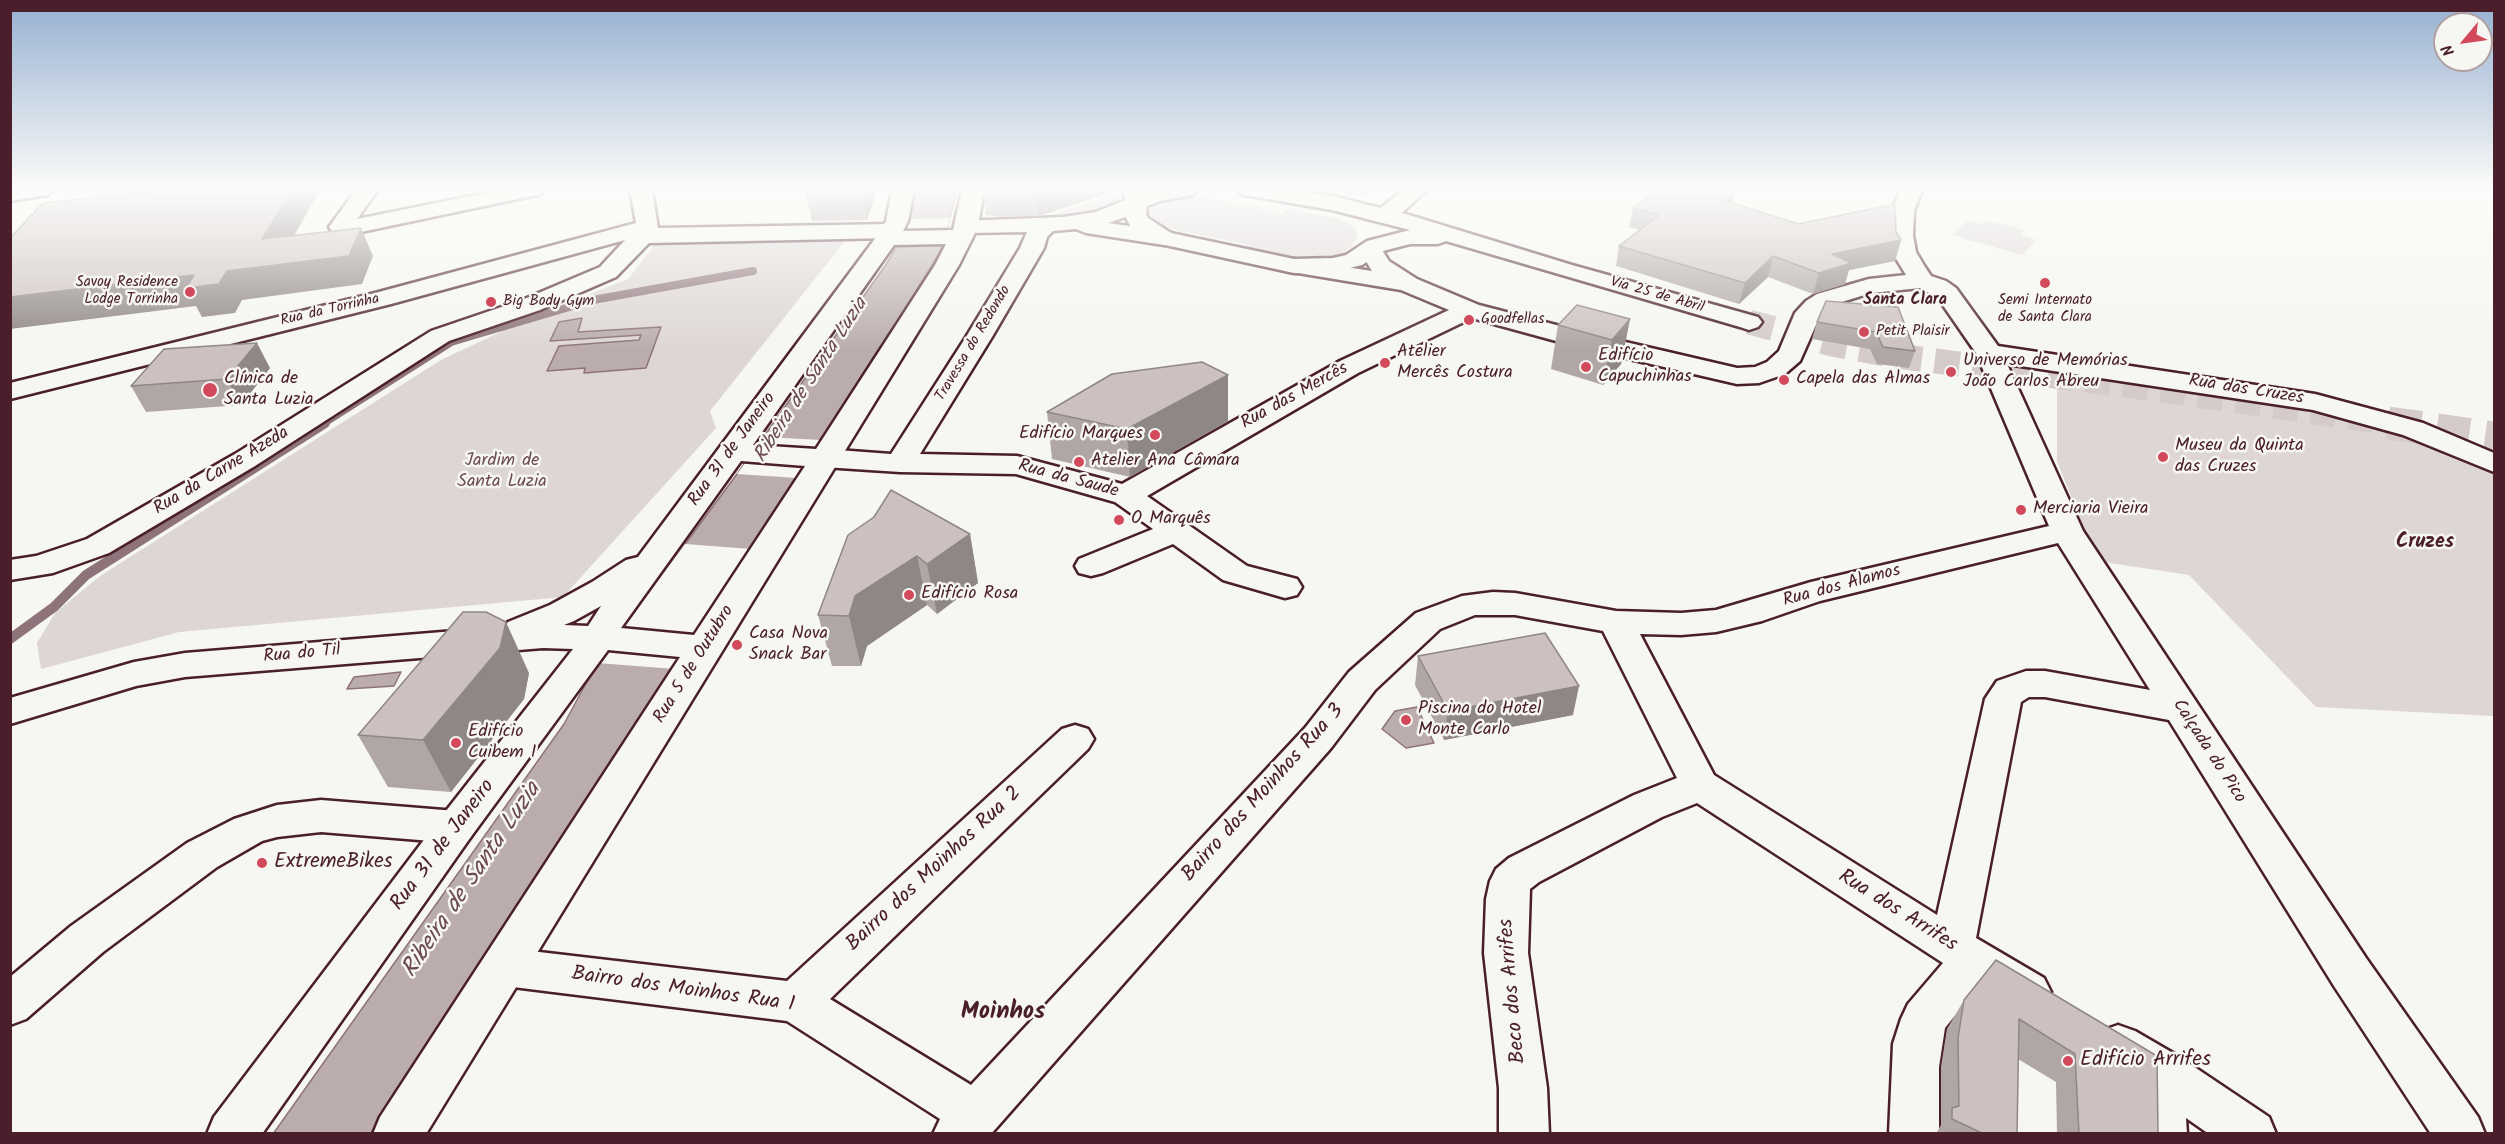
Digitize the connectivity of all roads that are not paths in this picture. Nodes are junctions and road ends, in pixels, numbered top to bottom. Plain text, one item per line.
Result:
1 (600, 243) edge
2 (634, 243) edge
3 (888, 243) edge
4 (952, 243) edge
5 (1033, 243) edge
6 (1189, 243) edge
7 (1375, 243) edge
8 (1388, 243) edge
9 (1477, 243) edge
10 (1903, 243) edge
11 (1373, 248) junction
12 (1294, 266) junction
13 (1922, 281) junction
14 (1408, 284) junction
15 (1470, 310) junction
16 (1749, 322) tunnel mouth
17 (1989, 353) junction
18 (10, 391) edge
19 (742, 453) junction
20 (817, 458) junction
21 (900, 463) junction
22 (2494, 463) edge
23 (1126, 495) junction
24 (1176, 531) junction
25 (2067, 531) junction
26 (654, 557) junction
27 (1091, 566) dead end
28 (10, 570) edge
29 (1285, 587) dead end
30 (1616, 622) junction
31 (599, 638) junction
32 (496, 640) junction
33 (706, 648) junction
34 (2180, 709) junction
35 (10, 711) edge
36 (1075, 739) dead end
37 (1700, 785) junction
38 (456, 827) junction
39 (1963, 953) junction
40 (505, 967) junction
41 (796, 1002) junction
42 (10, 1005) edge
43 (2161, 1072) junction
44 (967, 1124) edge
45 (232, 1134) edge
46 (398, 1134) edge
47 (1524, 1134) edge
48 (1914, 1134) edge
49 (2162, 1134) edge
50 (2251, 1134) edge
51 (2460, 1134) edge

1 - 18 street, Rua da Torrinha
2 - 28 street, Rua da Carne Azeda
3 - 19 street, Rua 31 de Janeiro
4 - 20 street, Rua 5 de Outubro
5 - 21 street, Travessa do Redondo
6 - 12 street
7 - 11 street
8 - 11 street
9 - 16 street, Via 25 de Abril
10 - 13 street
11 - 12 street
11 - 14 street
12 - 14 street
13 - 15 street
13 - 17 street, Calçada do Pico
14 - 15 street
15 - 23 street, Rua das Mercês
17 - 22 street, Rua das Cruzes
17 - 25 street, Calçada do Pico
19 - 20 street, Rua da Saude
19 - 26 street, Rua 31 de Janeiro
20 - 21 street, Rua da Saude
20 - 33 street, Rua 5 de Outubro
21 - 23 street, Rua da Saude
23 - 24 street, Rua da Saude
24 - 27 street
24 - 29 street, Rua da Saude
25 - 30 street, Rua dos Alamos
25 - 34 street, Calçada do Pico
26 - 31 street, Rua 31 de Janeiro
26 - 32 street, Rua 31 de Janeiro
30 - 37 street
30 - 44 street, Bairro dos Moinhos Rua 3
31 - 32 street, Rua do Til
31 - 33 street, Rua do Til
31 - 38 street, Rua 31 de Janeiro
32 - 35 street, Rua do Til
33 - 40 street, Rua 5 de Outubro
34 - 39 street
34 - 51 street, Calçada do Pico
36 - 41 street, Bairro dos Moinhos Rua 2
37 - 39 street, Rua dos Arrifes
37 - 47 street, Beco dos Arrifes
38 - 42 street
38 - 45 street, Rua 31 de Janeiro
39 - 43 street, Rua dos Arrifes
39 - 48 street
40 - 41 street, Bairro dos Moinhos Rua 1
40 - 46 street, Rua 5 de Outubro
41 - 44 street, Bairro dos Moinhos Rua 1
43 - 49 street
43 - 50 street, Rua dos Arrifes

